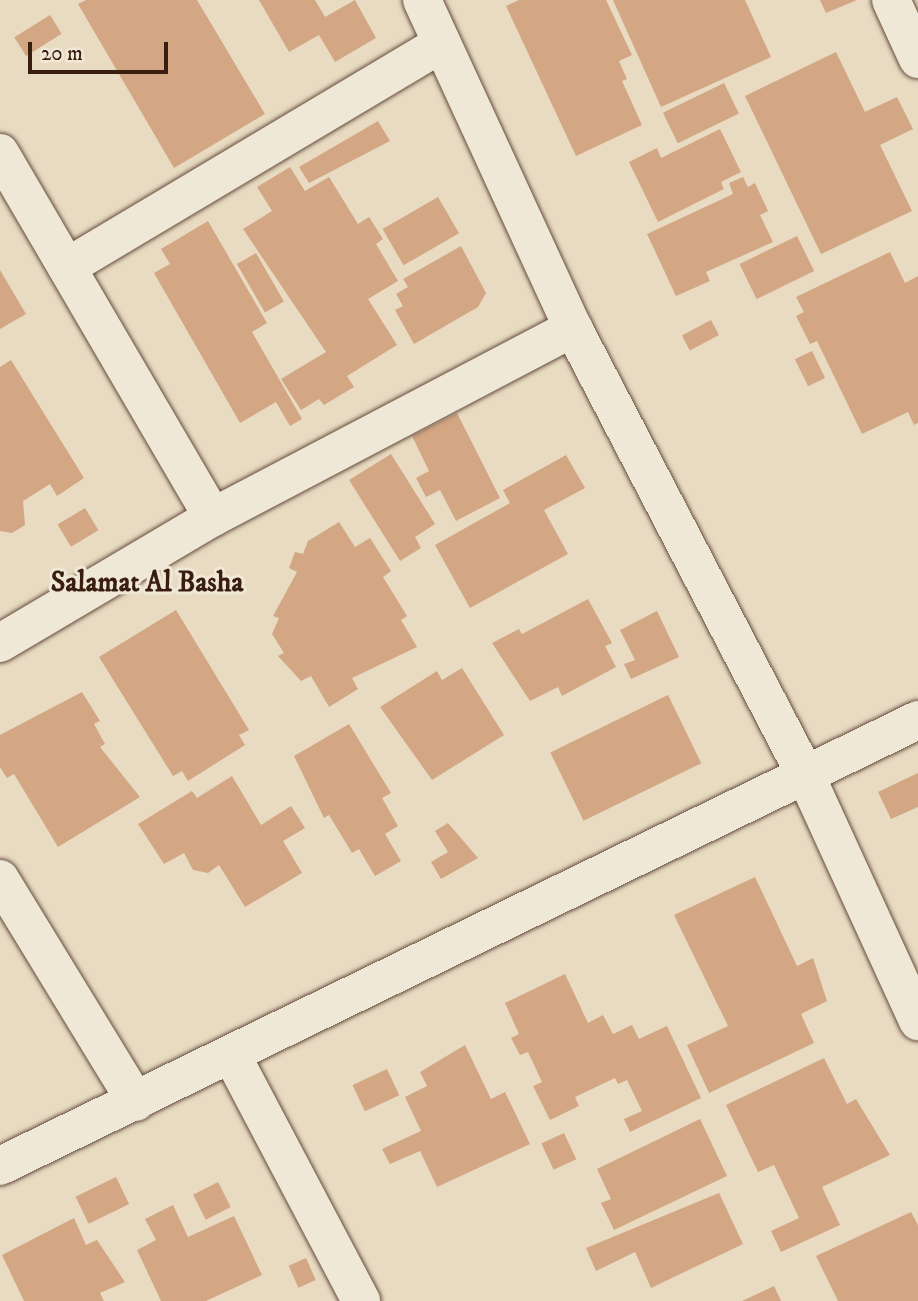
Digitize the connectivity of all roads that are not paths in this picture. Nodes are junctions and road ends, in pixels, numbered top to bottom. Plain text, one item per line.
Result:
1 (422, 0) edge
2 (891, 0) edge
3 (441, 44) junction
4 (918, 59) edge
5 (0, 153) edge
6 (67, 267) junction
7 (573, 328) junction
8 (213, 517) junction
9 (0, 643) edge
10 (918, 720) edge
11 (805, 774) junction
12 (0, 879) edge
13 (918, 1021) edge
14 (232, 1056) junction
15 (136, 1102) junction
16 (0, 1166) edge
17 (361, 1301) edge

1 - 3 street
2 - 4 street
3 - 6 street
3 - 7 street
5 - 6 street
6 - 8 street
7 - 8 street
7 - 11 street
8 - 9 street
10 - 11 street
11 - 13 street
11 - 14 street
12 - 15 street
14 - 15 street
14 - 17 street
15 - 16 street

